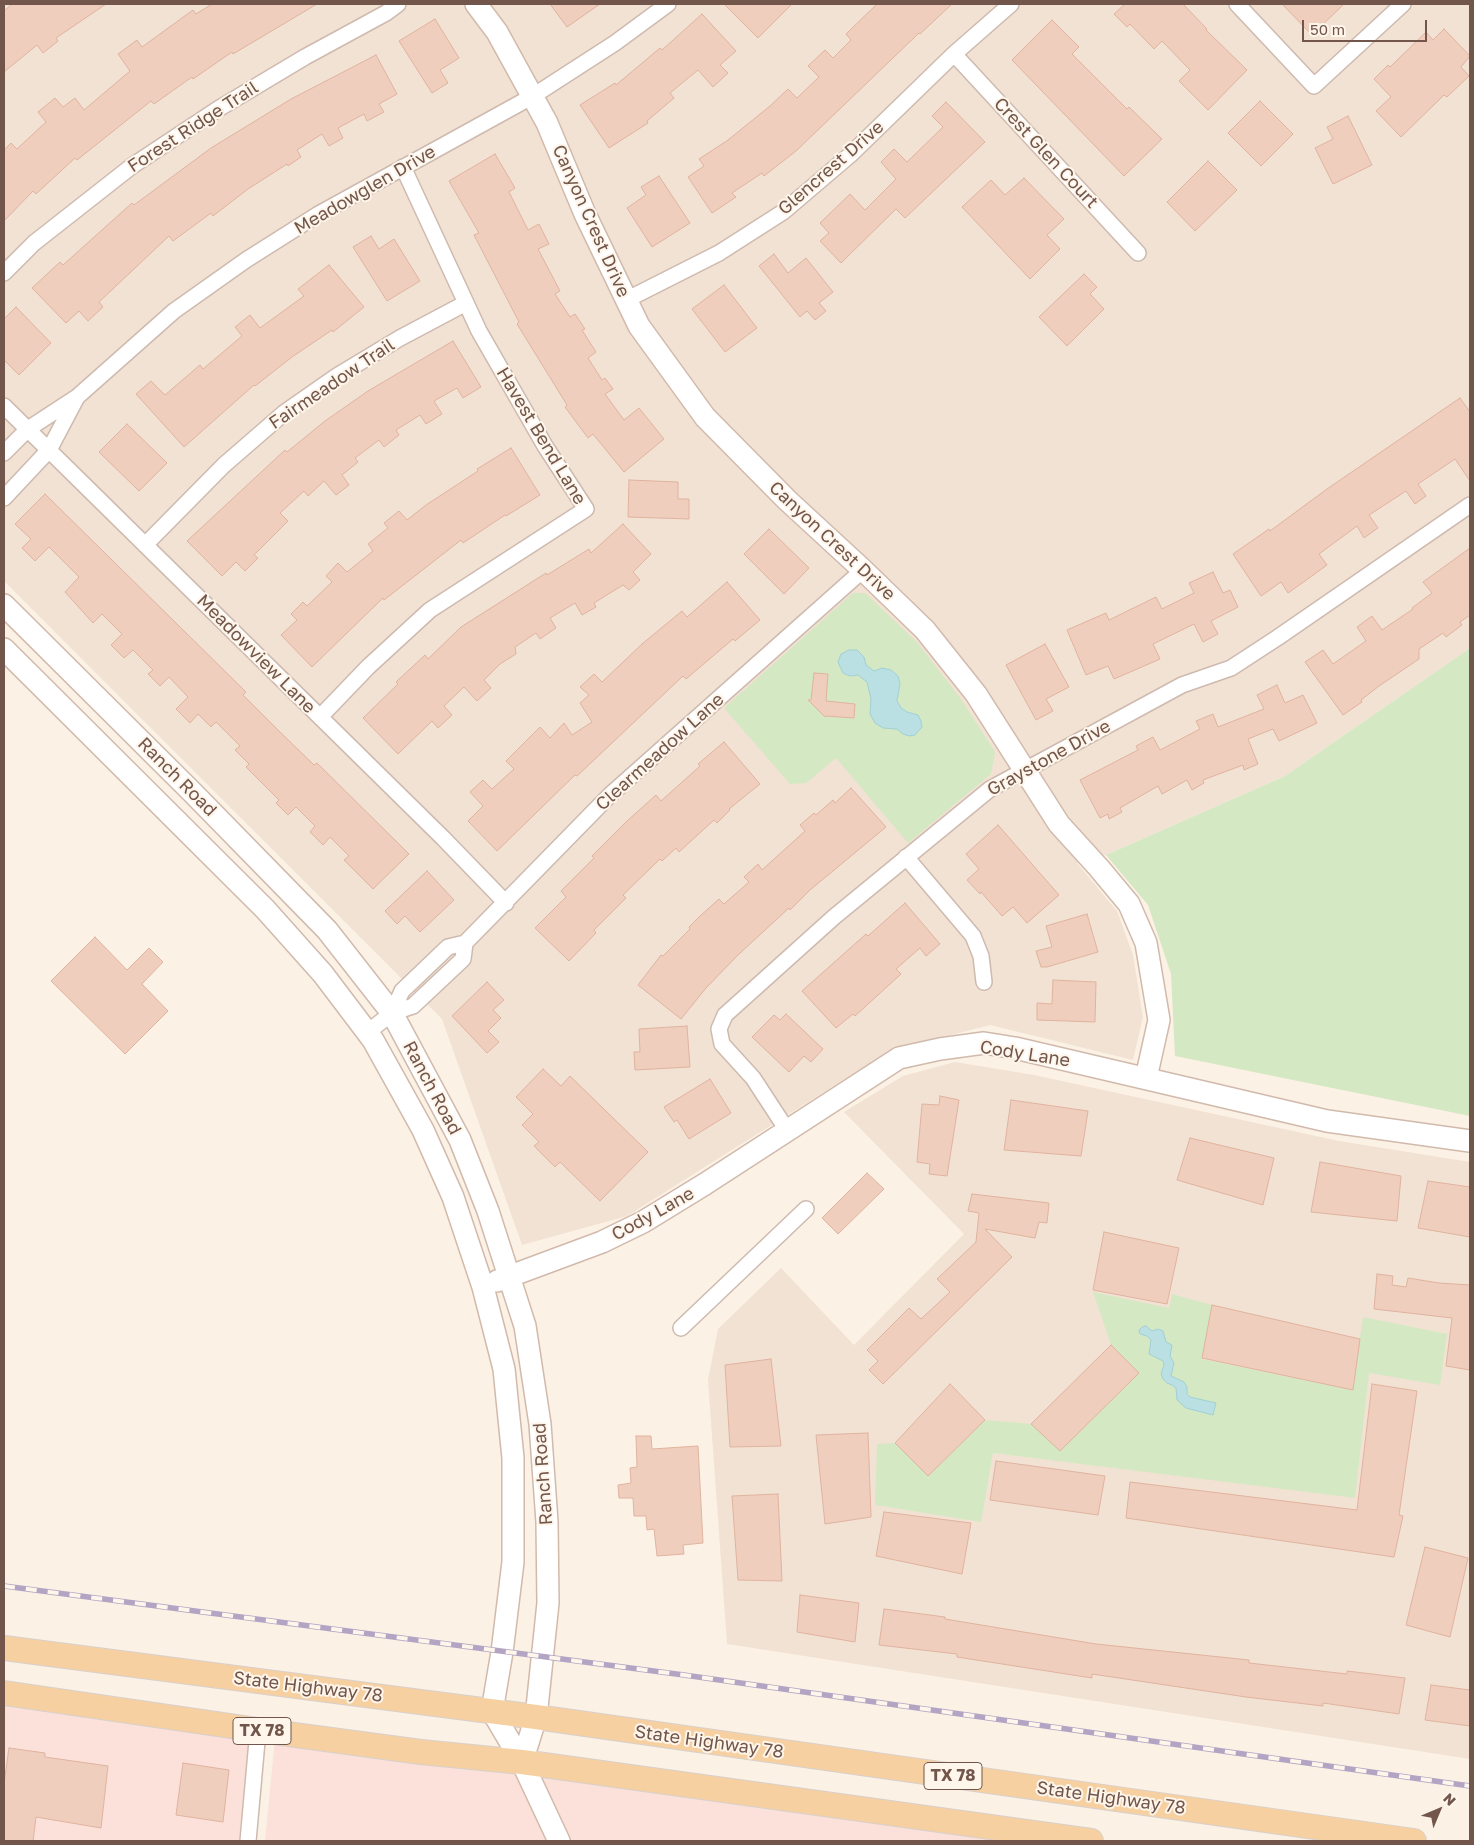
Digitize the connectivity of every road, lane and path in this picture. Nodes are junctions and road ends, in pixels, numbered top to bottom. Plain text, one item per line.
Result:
1 (398, 4) edge
2 (476, 4) edge
3 (1011, 4) edge
4 (1236, 4) edge
5 (1403, 4) edge
6 (660, 6) edge
7 (954, 54) junction
8 (533, 96) junction
9 (403, 167) junction
10 (1138, 253) dead end
11 (4, 273) edge
12 (626, 300) junction
13 (466, 303) junction
14 (77, 398) junction
15 (4, 406) edge
16 (28, 429) junction
17 (49, 450) junction
18 (4, 453) edge
19 (4, 498) edge
20 (1470, 505) edge
21 (145, 545) junction
22 (864, 570) junction
23 (4, 606) edge
24 (4, 649) edge
25 (320, 717) junction
26 (1024, 770) junction
27 (906, 857) junction
28 (506, 903) junction
29 (984, 982) dead end
30 (392, 1012) junction
31 (368, 1032) junction
32 (1146, 1078) junction
33 (787, 1130) junction
34 (1470, 1141) edge
35 (806, 1208) dead end
36 (509, 1275) junction
37 (484, 1287) junction
38 (681, 1328) dead end
39 (4, 1648) edge
40 (4, 1693) edge
41 (492, 1711) junction
42 (536, 1717) junction
43 (258, 1730) junction
44 (522, 1762) junction
45 (248, 1841) edge
46 (559, 1841) edge
47 (1091, 1841) edge
48 (1414, 1841) edge

1 - 11 street, Forest Ridge Trail
2 - 8 street, Canyon Crest Drive
3 - 7 street, Glencrest Drive
4 - 5 street
6 - 8 street, Meadowglen Drive
7 - 10 street, Crest Glen Court
7 - 12 street, Glencrest Drive
8 - 9 street, Meadowglen Drive
8 - 12 street, Canyon Crest Drive
9 - 13 street, Havest Bend Lane
9 - 14 street, Meadowglen Drive
12 - 22 street, Canyon Crest Drive
13 - 21 street, Fairmeadow Trail
13 - 25 street, Havest Bend Lane
14 - 16 street, Meadowglen Drive
14 - 17 street, Meadowglen Drive
15 - 16 street, Meadowview Lane
16 - 17 street, Meadowview Lane
16 - 18 street, Meadowglen Drive
17 - 19 street, Meadowglen Drive
17 - 21 street, Meadowview Lane
20 - 26 street, Graystone Drive
21 - 25 street, Meadowview Lane
22 - 26 street, Canyon Crest Drive
22 - 28 street, Clearmeadow Lane
23 - 30 street, Ranch Road
24 - 31 street, Ranch Road
25 - 28 street, Meadowview Lane
26 - 27 street, Graystone Drive
26 - 32 street, Canyon Crest Drive
27 - 29 street
27 - 33 street, Graystone Drive
28 - 30 street, Clearmeadow Lane
30 - 31 street, Clearmeadow Lane
30 - 36 street, Ranch Road
31 - 37 street, Ranch Road
32 - 33 street, Cody Lane
32 - 34 street, Cody Lane
33 - 36 street, Cody Lane
35 - 38 street
36 - 37 street, Cody Lane
36 - 42 street, Ranch Road
37 - 41 street, Ranch Road
39 - 41 main road, State Highway 78 / TX 78
40 - 43 main road, TX 78
41 - 42 main road, State Highway 78 / TX 78
41 - 44 street
42 - 44 street, Ranch Road
42 - 48 main road, State Highway 78 / TX 78
43 - 44 main road, TX 78
43 - 45 street
44 - 46 street
44 - 47 main road, TX 78

